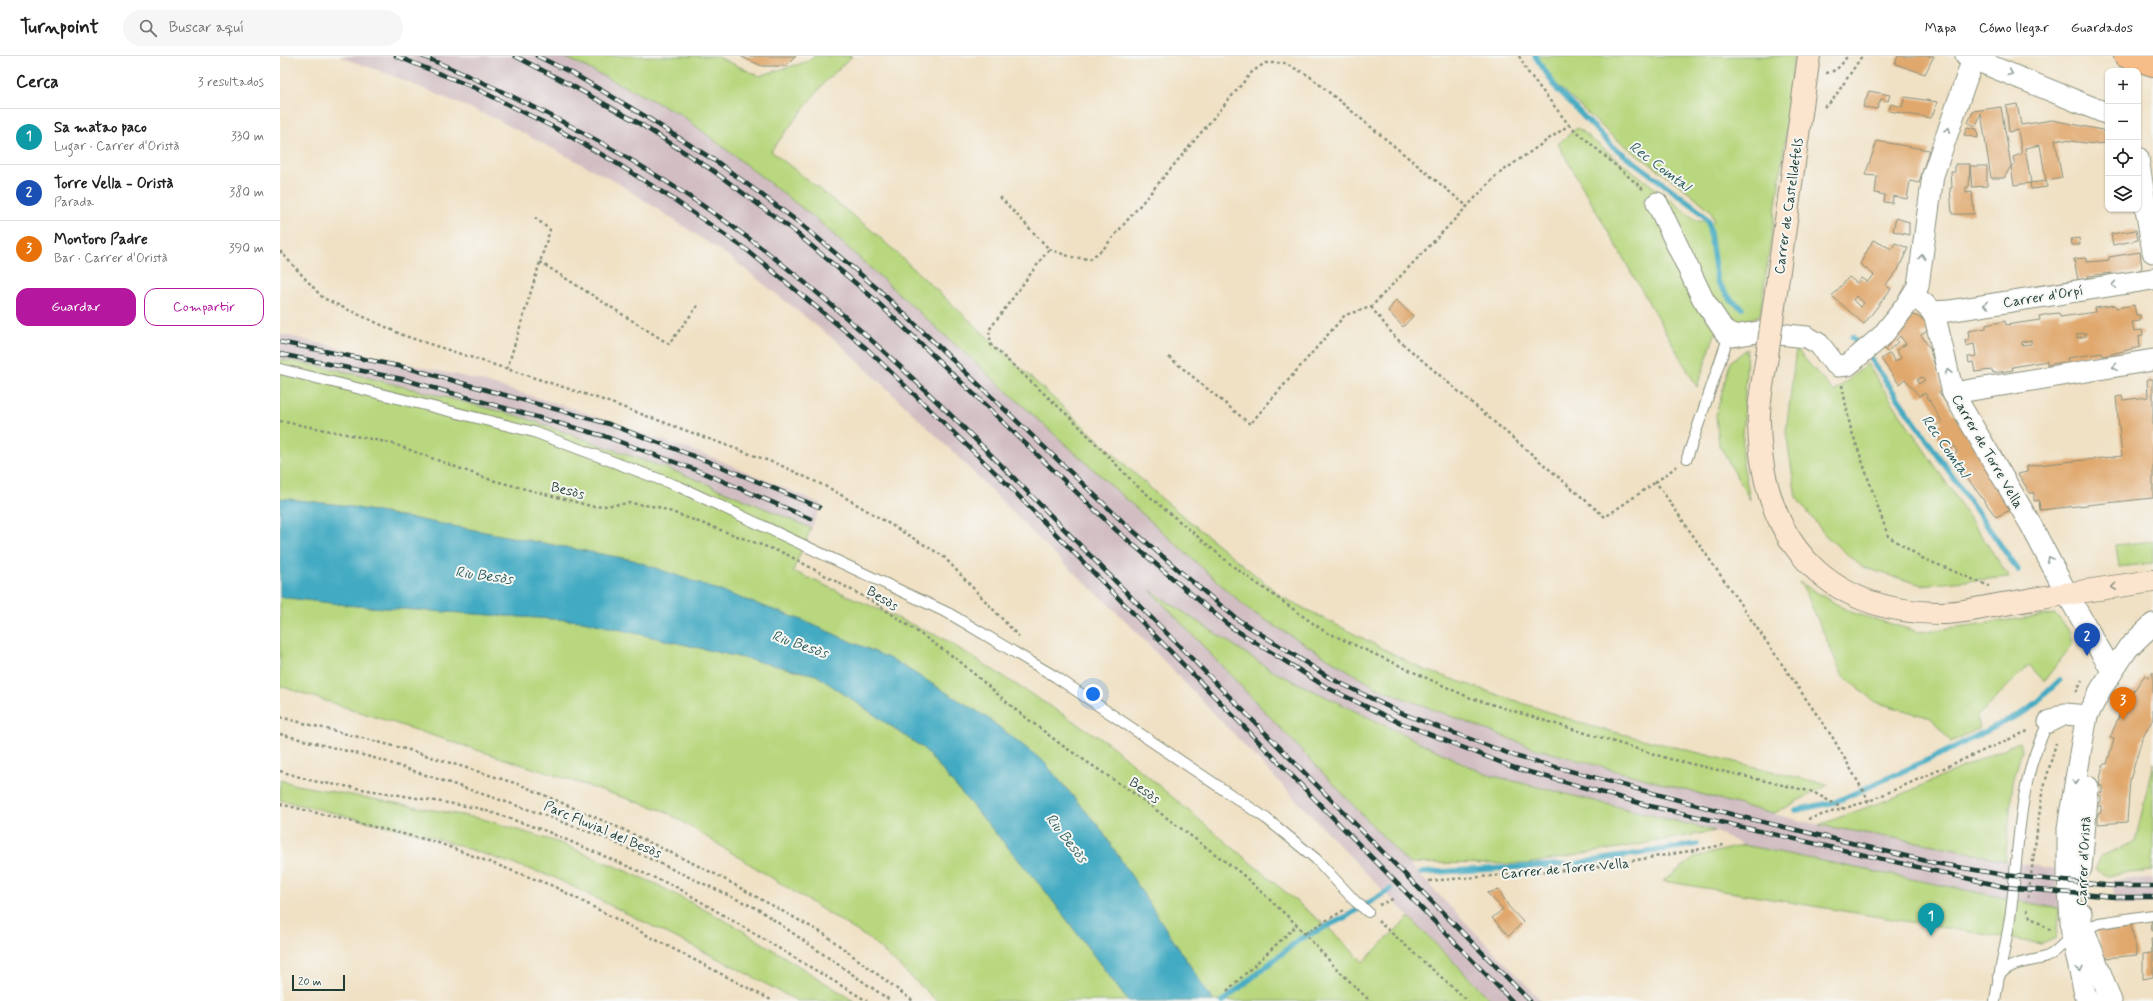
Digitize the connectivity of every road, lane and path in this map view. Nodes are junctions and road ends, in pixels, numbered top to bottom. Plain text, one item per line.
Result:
1 (1519, 56) edge
2 (1847, 56) edge
3 (1862, 56) edge
4 (2125, 56) edge
5 (1970, 57) edge
6 (1814, 64) edge
7 (2153, 65) edge
8 (1824, 107) dead end
9 (2105, 113) edge
10 (1569, 125) junction
11 (2141, 176) edge
12 (1000, 197) dead end
13 (1657, 203) joint
14 (1468, 207) junction
15 (533, 216) dead end
16 (1049, 249) junction
17 (280, 251) edge
18 (2153, 252) edge
19 (540, 262) junction
20 (2153, 279) edge
21 (1913, 295) junction
22 (699, 304) dead end
23 (1371, 307) junction
24 (1932, 312) junction
25 (1729, 335) junction
26 (1169, 357) dead end
27 (2153, 360) edge
28 (1838, 366) junction
29 (280, 369) edge
30 (507, 369) junction
31 (1953, 393) junction
32 (280, 421) edge
33 (1687, 458) joint
34 (1656, 482) junction
35 (2153, 581) edge
36 (1995, 588) dead end
37 (2067, 594) junction
38 (2153, 624) edge
39 (1024, 642) dead end
40 (2112, 671) junction
41 (2082, 680) dead end
42 (2087, 716) junction
43 (280, 717) edge
44 (2057, 718) junction
45 (280, 734) edge
46 (280, 771) edge
47 (1869, 801) junction
48 (280, 804) edge
49 (1844, 809) junction
50 (1808, 819) dead end
51 (1724, 846) dead end
52 (1429, 881) dead end
53 (1343, 911) dead end
54 (1368, 912) joint
55 (2153, 915) edge
56 (1298, 925) junction
57 (1305, 933) junction
58 (2072, 934) junction
59 (2101, 975) junction
60 (1998, 977) junction
61 (1227, 991) dead end
62 (773, 1001) edge
63 (867, 1001) edge
64 (891, 1001) edge
65 (913, 1001) edge
66 (1370, 1001) edge
67 (1468, 1001) edge
68 (1995, 1001) edge
69 (2091, 1001) edge
70 (2111, 1001) edge

1 - 10 path
2 - 6 path
3 - 8 path
4 - 7 highway
5 -> 9 street
21 -> 5 street
6 - 37 street, Carrer de Castelldefels, bridge
10 - 13 path
10 - 14 path
11 - 18 street
12 - 16 path
13 - 25 street
14 - 16 path
14 - 23 path
15 - 19 path
16 - 49 path
17 - 30 path
19 - 22 path
19 - 30 path
20 -> 24 street, Carrer d'Orpí
21 - 24 street, Carrer de Torre Vella
21 - 28 street
23 - 26 path
23 - 34 path
31 -> 24 street, Carrer de Torre Vella
25 - 28 street
25 - 33 lane
27 -> 31 street
28 - 36 path
29 - 54 lane
30 - 39 path
37 -> 31 street, Carrer de Torre Vella
32 - 56 path, Besòs
33 - 34 path
34 - 47 path
35 -> 37 street, Carrer de Castelldefels
37 - 40 street, Carrer de Torre Vella
38 - 40 street, Carrer d'Oristà
40 - 42 street, Carrer d'Oristà
41 - 44 path
42 - 44 street
42 - 58 street, Carrer d'Oristà
43 - 65 path
44 - 47 path
44 - 58 path
44 - 60 lane
45 - 64 path, Parc Fluvial del Besòs
46 - 63 path, Parc Fluvial del Besòs
47 - 49 path
48 - 62 path
49 - 50 path
51 - 52 path, Carrer de Torre Vella
53 - 57 path
54 - 67 path
55 - 58 lane
56 - 57 path, Besòs
56 - 61 path
57 - 66 path, Besòs
58 - 59 street, Carrer d'Oristà
58 - 60 lane
58 -> 69 street
59 - 69 street
59 - 70 street, Carrer d'Oristà
60 - 68 lane

